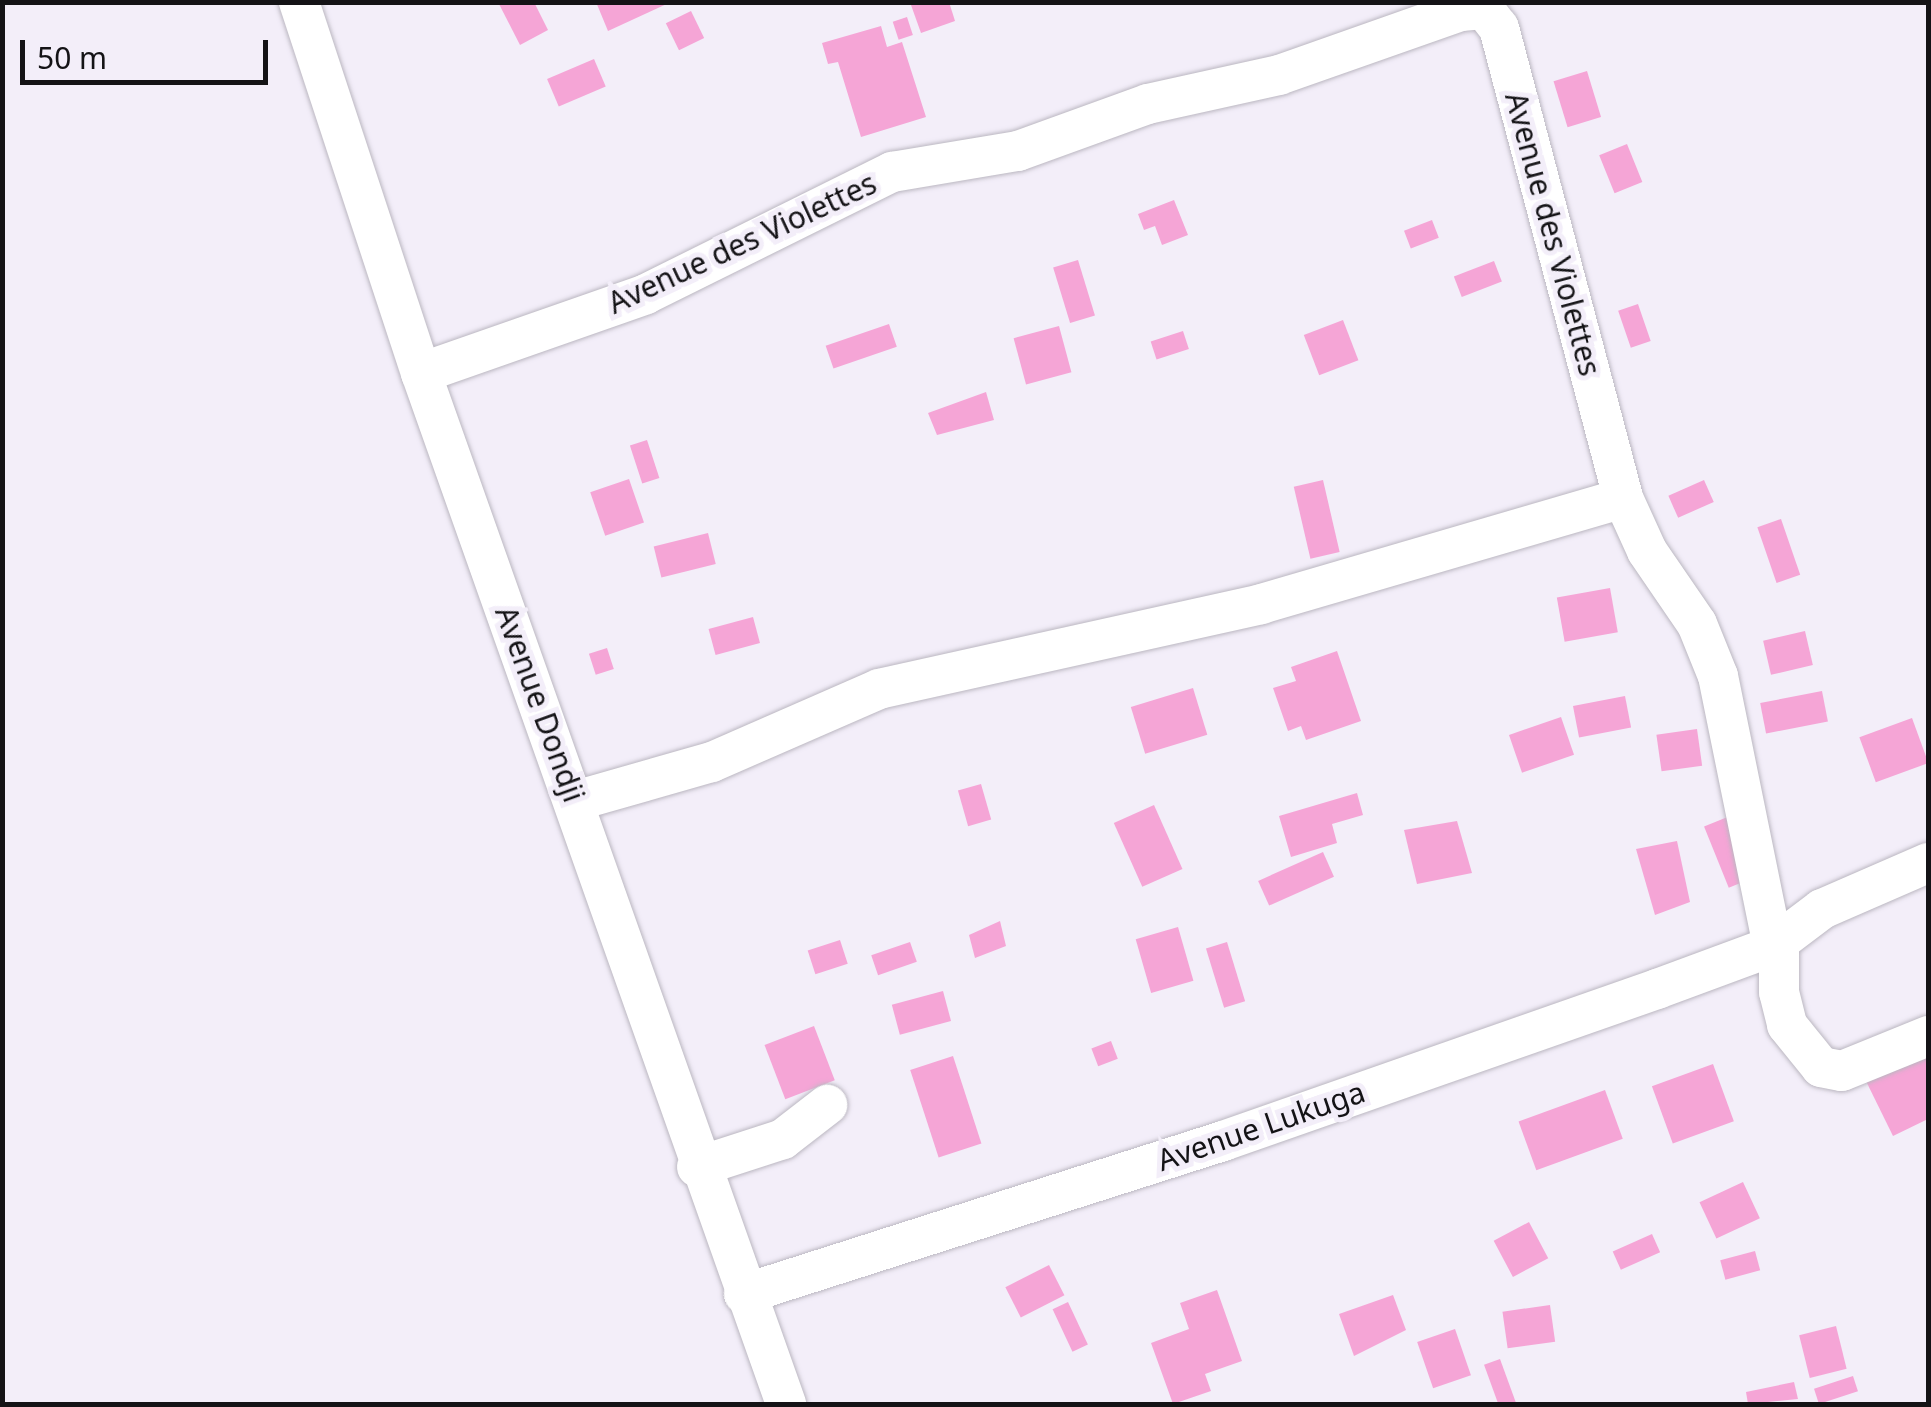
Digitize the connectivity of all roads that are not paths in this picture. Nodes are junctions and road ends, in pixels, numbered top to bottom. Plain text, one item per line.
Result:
1 (299, 2) edge
2 (1477, 5) edge
3 (422, 373) junction
4 (1624, 498) junction
5 (575, 802) junction
6 (1928, 863) edge
7 (1776, 943) junction
8 (1928, 1036) edge
9 (827, 1105) dead end
10 (697, 1167) junction
11 (744, 1294) junction
12 (786, 1404) edge

1 - 3 street, Avenue Dondji
2 - 3 street, Avenue des Violettes
2 - 4 street, Avenue des Violettes
3 - 5 street, Avenue Dondji
4 - 5 street
4 - 7 street, Avenue des Violettes
5 - 10 street, Avenue Dondji
6 - 7 street, Avenue Lukuga
7 - 8 street, Avenue des Violettes
7 - 11 street, Avenue Lukuga
9 - 10 street
10 - 11 street, Avenue Dondji
11 - 12 street, Avenue Dondji

